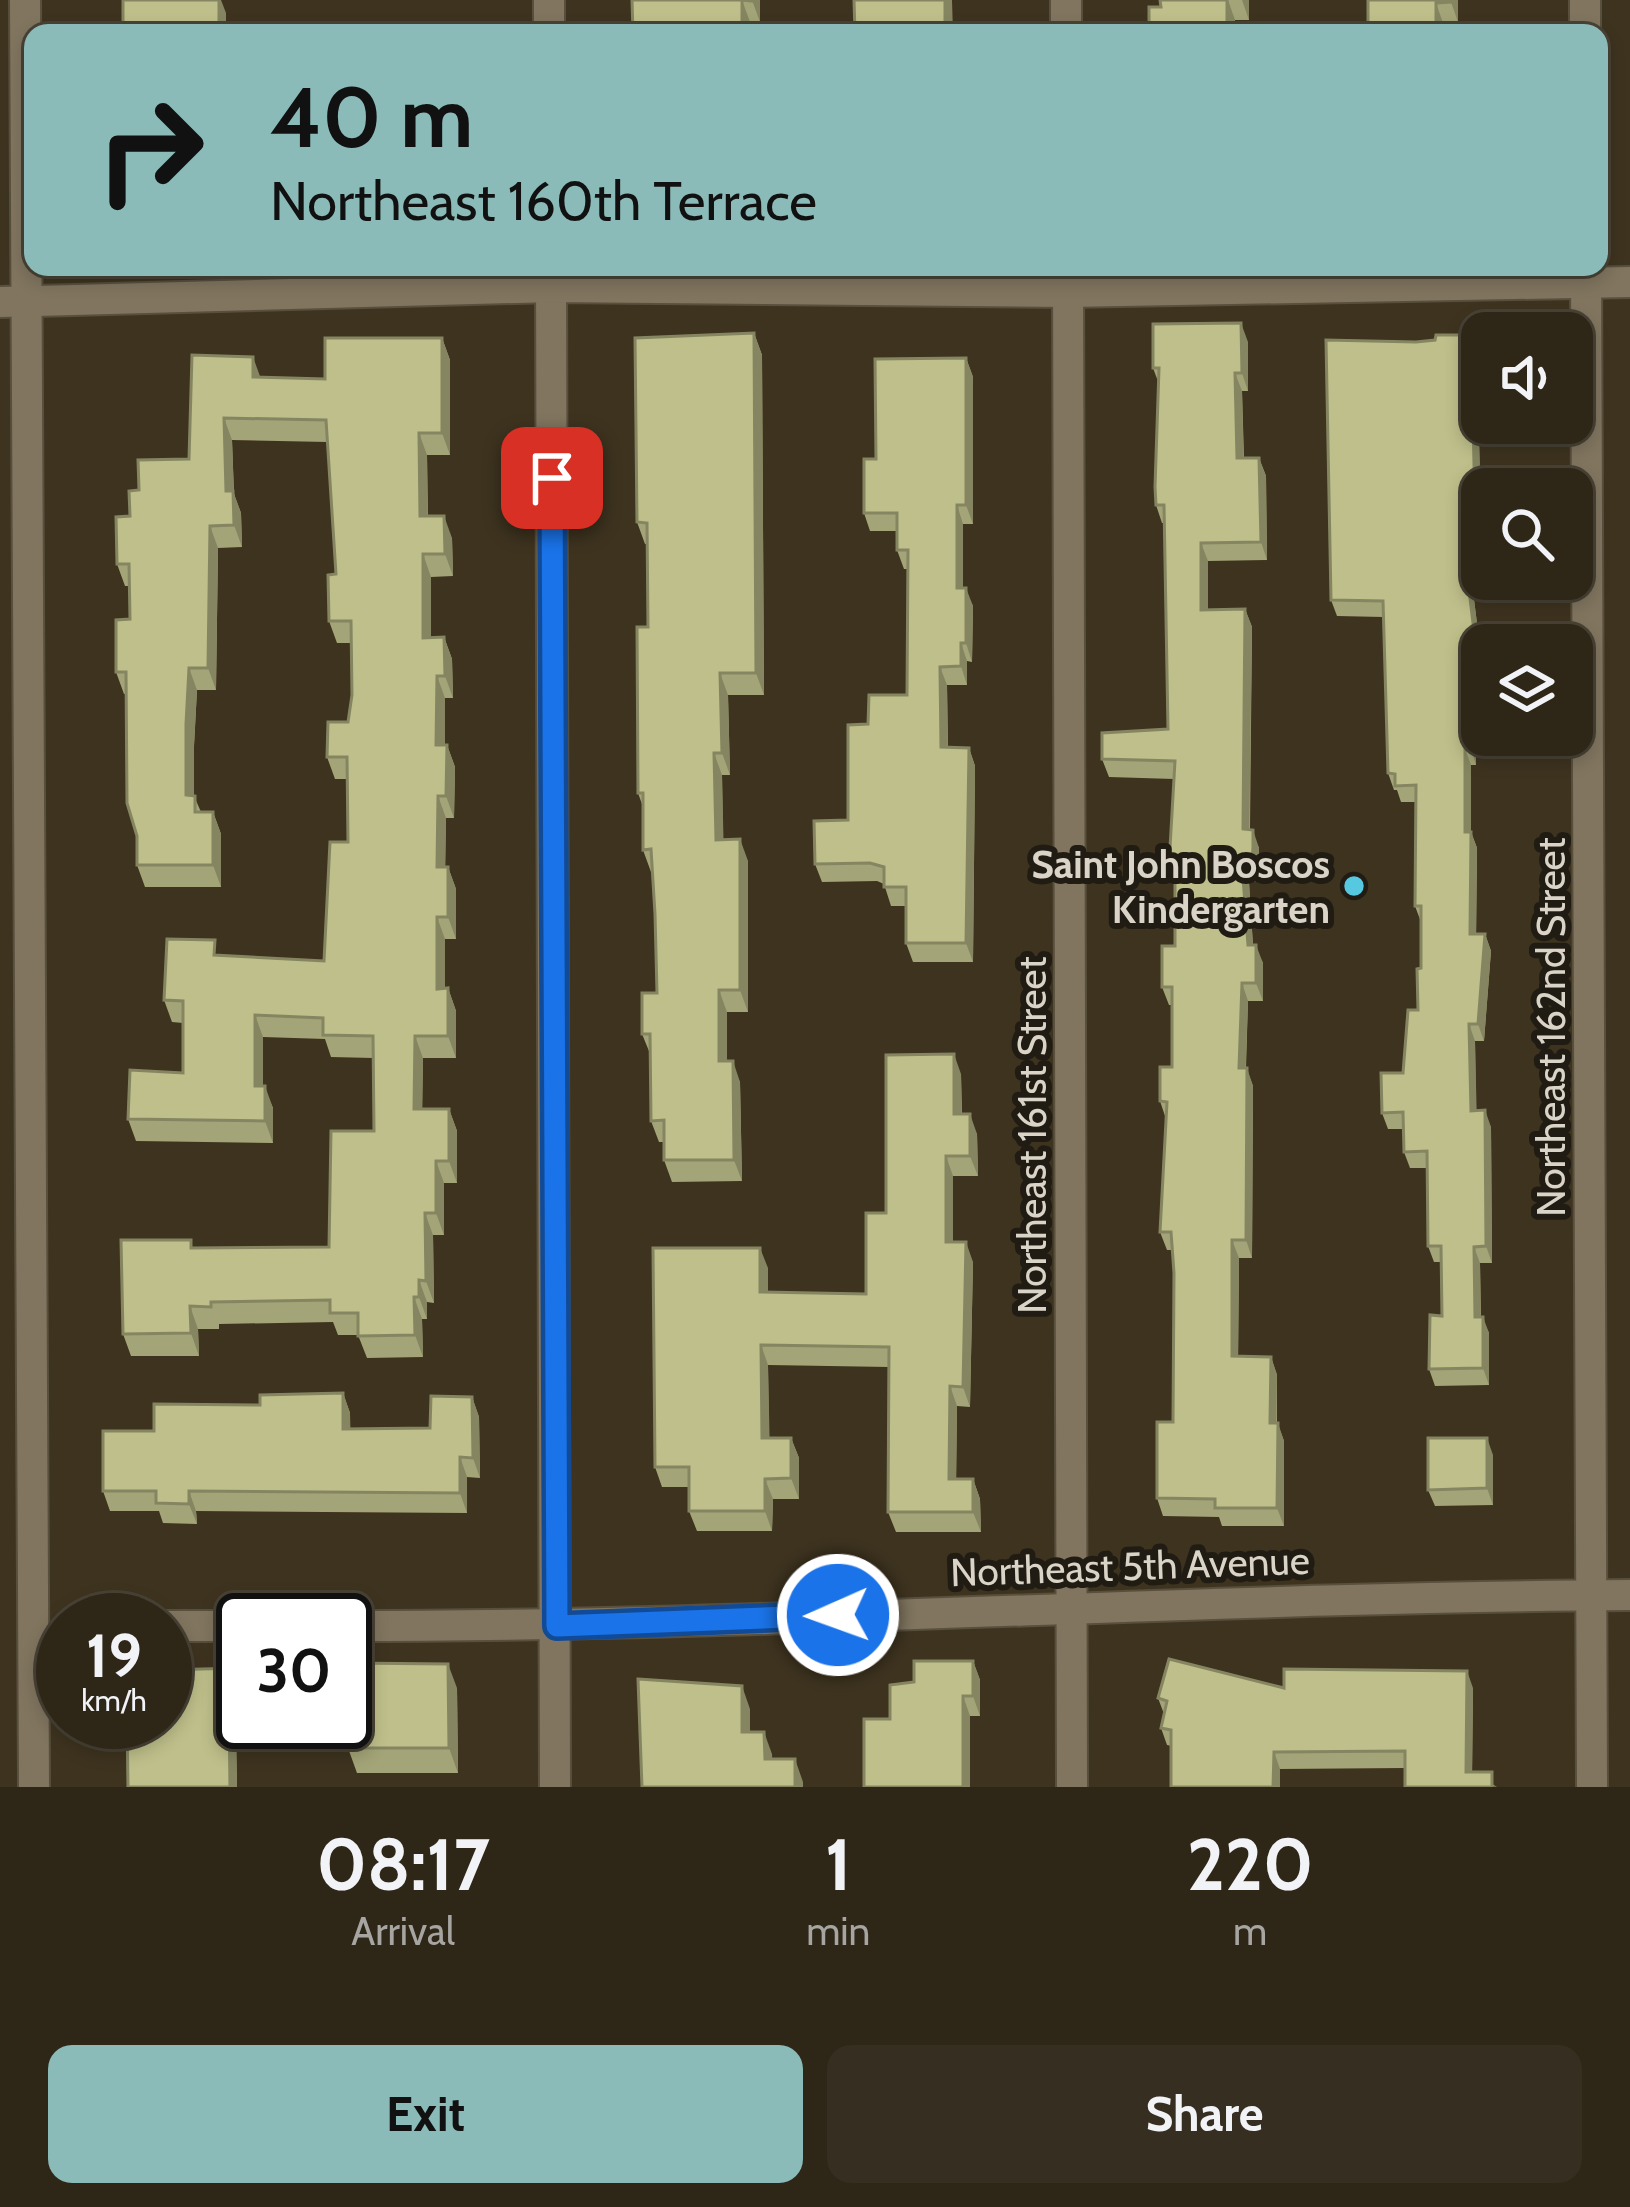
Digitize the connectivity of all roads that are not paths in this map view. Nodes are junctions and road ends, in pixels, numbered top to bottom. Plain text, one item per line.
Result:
1 (24, 27) edge
2 (1379, 276) edge
3 (1586, 276) edge
4 (1597, 276) edge
5 (551, 277) edge
6 (1068, 279) edge
7 (1630, 282) edge
8 (14, 302) edge
9 (47, 1593) edge
10 (1593, 1595) junction
11 (1630, 1595) edge
12 (1073, 1605) junction
13 (372, 1626) edge
14 (557, 1626) junction
15 (37, 1749) edge
16 (34, 1787) edge
17 (555, 1787) edge
18 (1072, 1787) edge
19 (1592, 1787) edge

1 - 8 street
2 - 6 street
3 - 10 street, Northeast 162nd Street
4 - 7 street
5 - 6 street
5 - 8 street
5 - 14 street
6 - 12 street, Northeast 161st Street
8 - 9 street
10 - 11 street, Northeast 5th Avenue
10 - 12 street, Northeast 5th Avenue
10 - 19 street, Northeast 162nd Street
12 - 14 street, Northeast 5th Avenue
12 - 18 street, Northeast 161st Street
13 - 14 street, Northeast 5th Avenue
14 - 17 street
15 - 16 street

